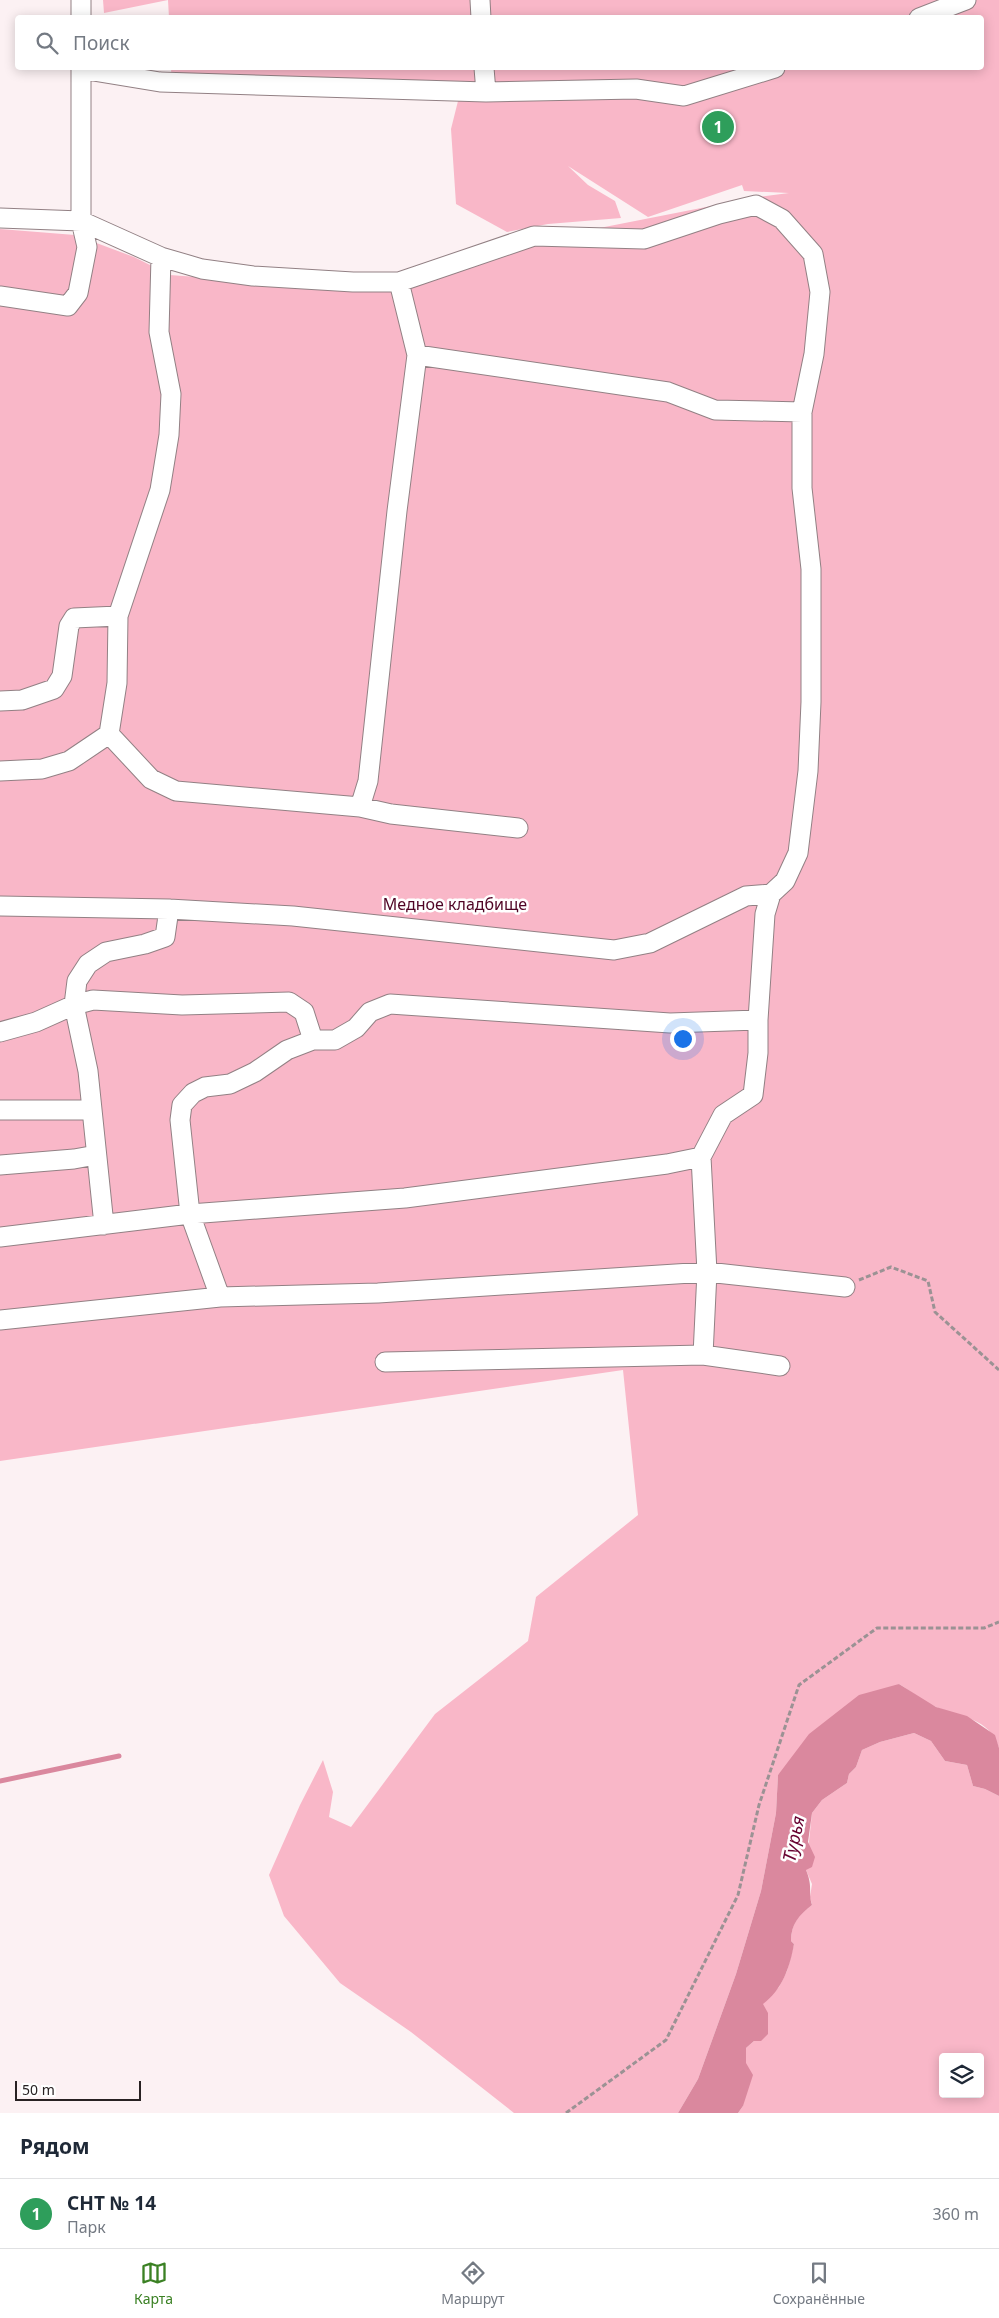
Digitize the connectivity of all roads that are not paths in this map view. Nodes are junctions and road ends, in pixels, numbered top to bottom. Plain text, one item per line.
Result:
1 (81, 0) edge
2 (480, 0) edge
3 (966, 0) edge
4 (81, 15) edge
5 (481, 15) edge
6 (927, 15) edge
7 (81, 70) edge
8 (92, 70) edge
9 (484, 70) edge
10 (768, 70) edge
11 (486, 92) junction
12 (0, 218) edge
13 (81, 221) junction
14 (161, 258) junction
15 (398, 282) junction
16 (0, 296) edge
17 (417, 355) junction
18 (802, 412) junction
19 (118, 616) junction
20 (0, 701) edge
21 (109, 734) junction
22 (0, 771) edge
23 (360, 807) junction
24 (518, 828) dead end
25 (771, 894) junction
26 (0, 906) edge
27 (169, 909) junction
28 (74, 1005) junction
29 (758, 1020) junction
30 (0, 1032) edge
31 (313, 1040) junction
32 (0, 1110) edge
33 (91, 1110) junction
34 (96, 1154) junction
35 (701, 1158) junction
36 (0, 1164) edge
37 (190, 1214) junction
38 (104, 1226) junction
39 (0, 1237) edge
40 (706, 1272) junction
41 (845, 1287) road end
42 (220, 1296) junction
43 (0, 1320) edge
44 (703, 1355) junction
45 (385, 1362) dead end
46 (780, 1366) dead end

1 - 4 street
2 - 5 street
3 - 6 street
7 - 13 street
8 - 11 street
9 - 11 street
10 - 11 street
12 - 13 street
13 - 14 street
13 - 16 street
14 - 15 street
14 - 19 street
15 - 17 street
15 - 18 street
17 - 18 street
17 - 23 street
18 - 25 street
19 - 20 street
19 - 21 street
21 - 22 street
21 - 23 street
23 - 24 street
25 - 27 street
25 - 29 street
26 - 27 street
27 - 28 street
28 - 30 street
28 - 31 street
28 - 33 street
29 - 31 street
29 - 35 street
31 - 37 street
32 - 33 street
33 - 34 street
34 - 36 street
34 - 38 street
35 - 37 street
35 - 40 street
37 - 38 street
37 - 42 street
38 - 39 street
40 - 41 street
40 - 42 street
40 - 44 street
42 - 43 street
44 - 45 street
44 - 46 street

